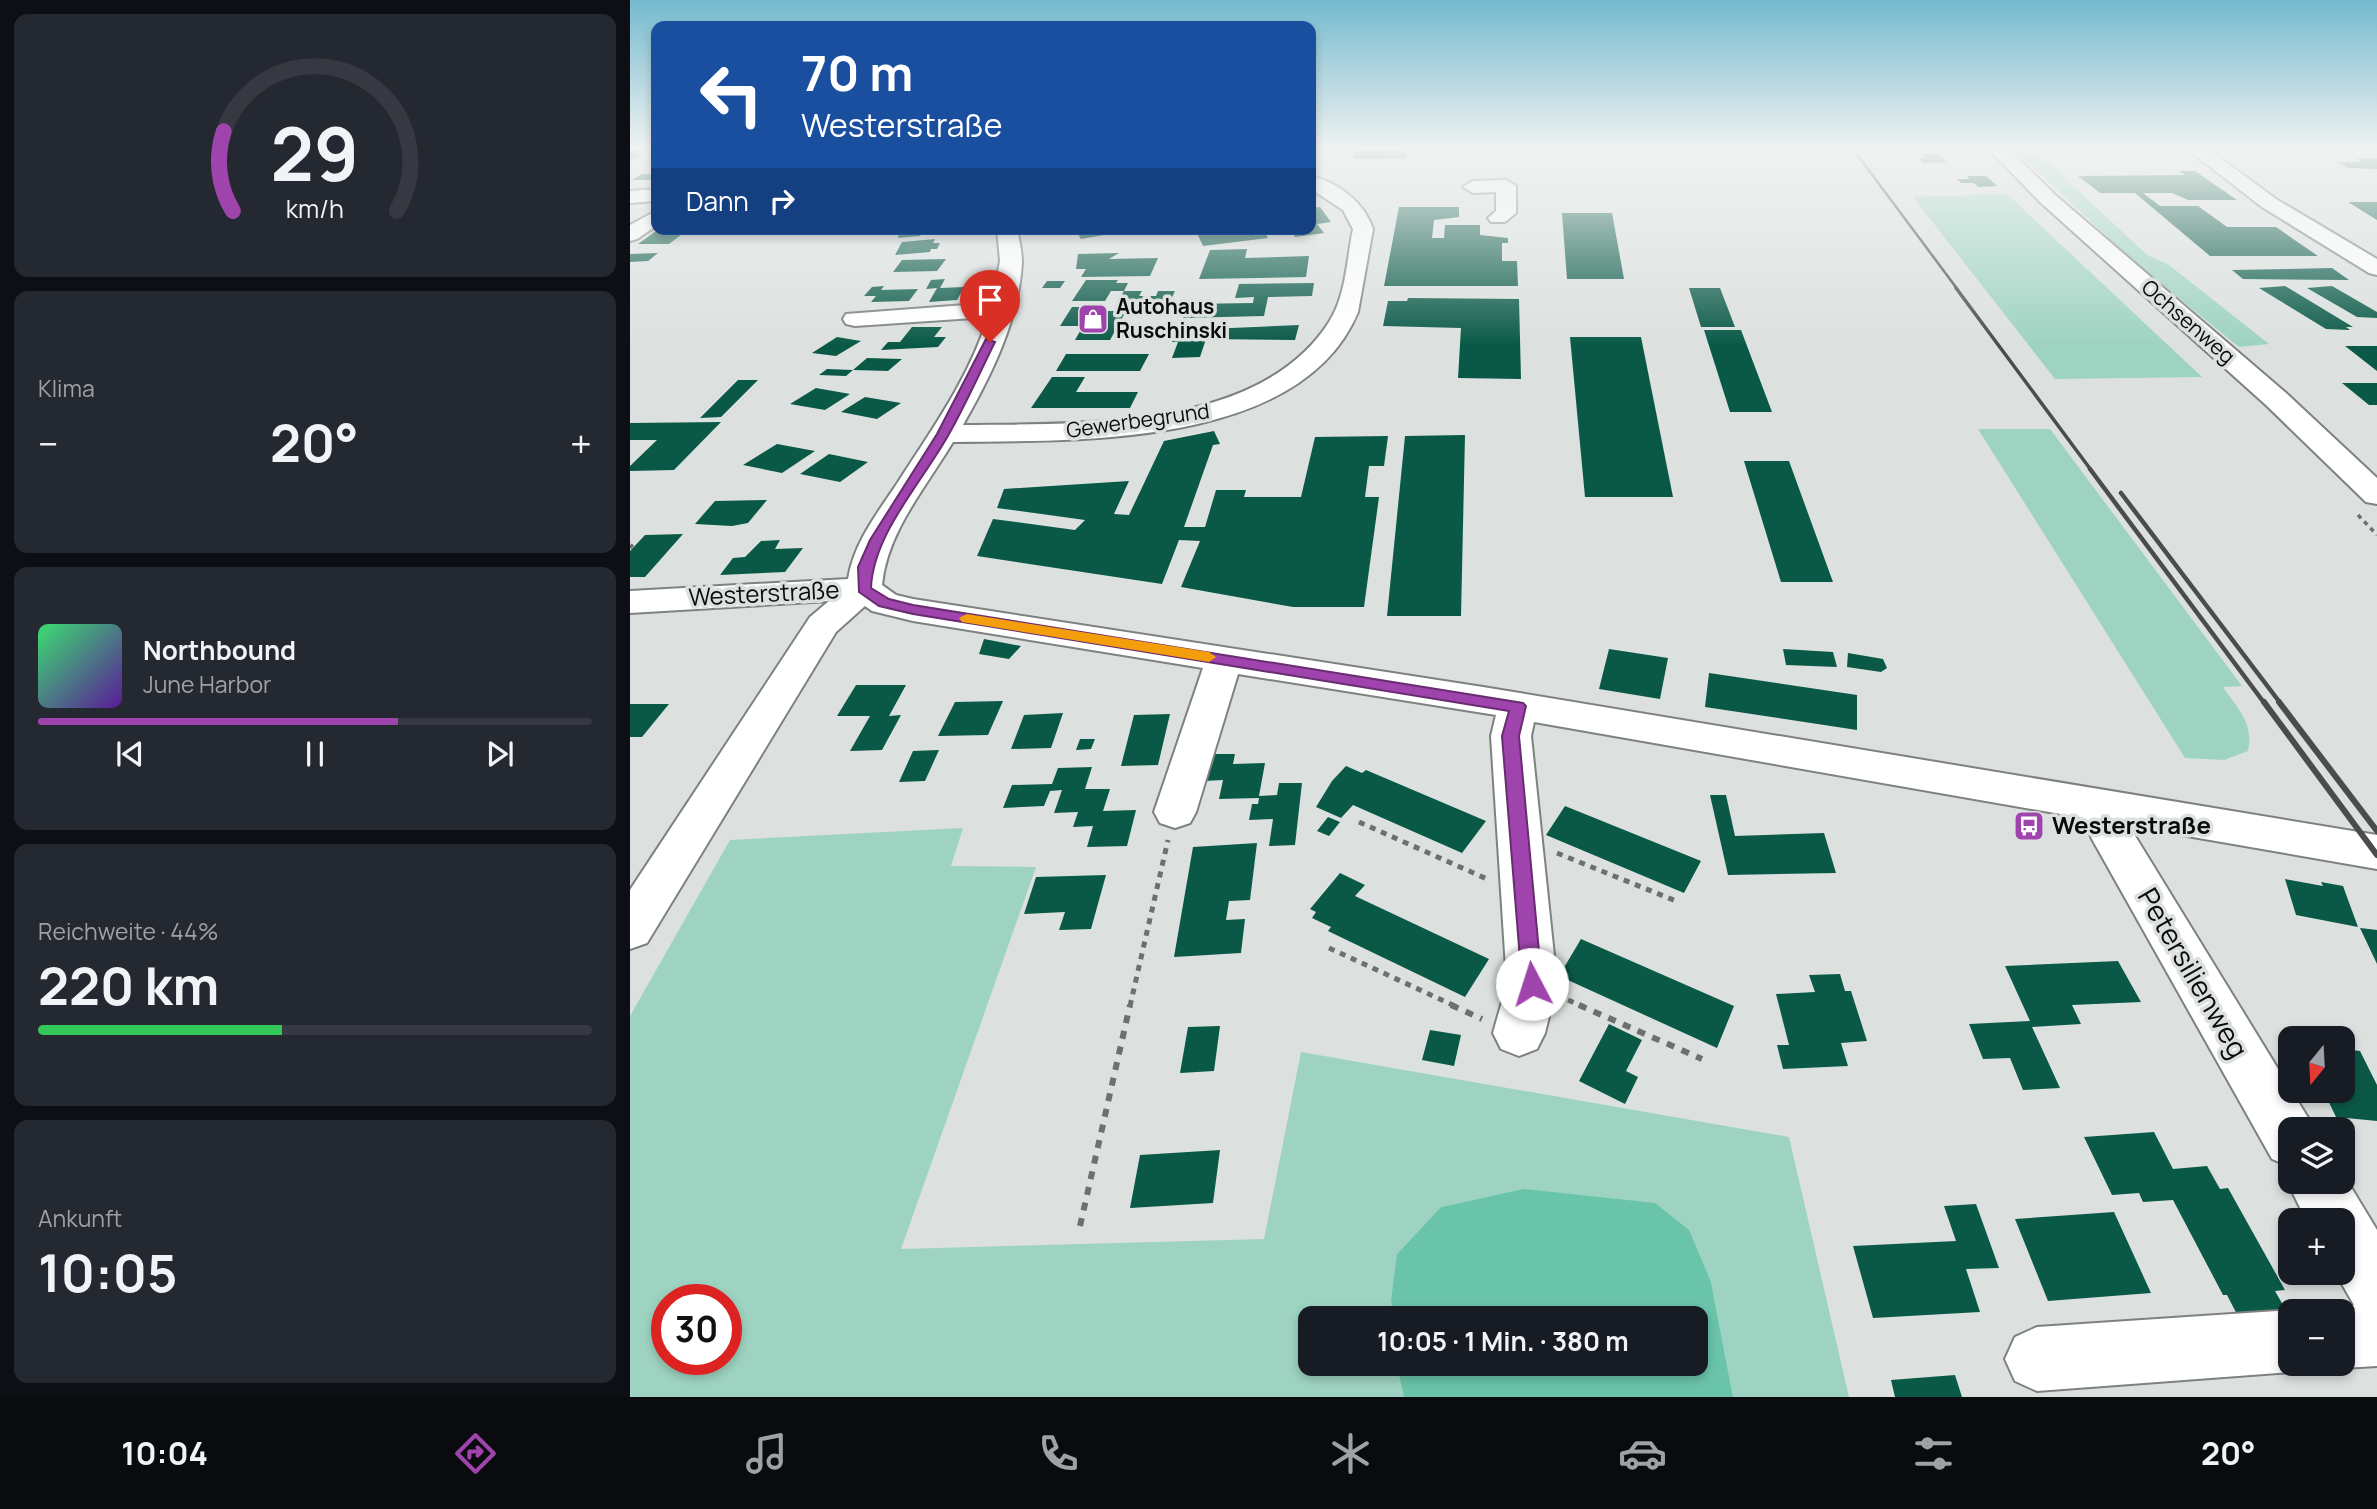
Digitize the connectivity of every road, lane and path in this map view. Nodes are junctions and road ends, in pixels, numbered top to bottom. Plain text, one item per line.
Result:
1 (1357, 214) edge
2 (1504, 214) edge
3 (2065, 214) edge
4 (2287, 214) edge
5 (1498, 218) dead end
6 (651, 220) edge
7 (630, 235) edge
8 (1008, 235) edge
9 (2377, 268) edge
10 (1002, 309) junction
11 (855, 319) dead end
12 (943, 434) junction
13 (2377, 495) edge
14 (634, 543) dead end
15 (630, 548) edge
16 (864, 589) junction
17 (630, 602) edge
18 (1224, 660) junction
19 (1518, 706) junction
20 (2101, 803) junction
21 (1175, 812) joint
22 (1359, 822) dead end
23 (1520, 843) junction
24 (2377, 852) edge
25 (1524, 889) junction
26 (1676, 901) dead end
27 (630, 929) edge
28 (1329, 947) dead end
29 (1532, 984) junction
30 (1518, 1033) joint
31 (1702, 1059) dead end
32 (2278, 1118) edge
33 (1080, 1226) dead end
34 (2355, 1250) edge
35 (2377, 1287) edge
36 (2377, 1335) edge
37 (2355, 1336) edge
38 (2278, 1342) edge
39 (2037, 1359) dead end

1 - 12 street, Gewerbegrund
2 - 5 street
3 - 13 street, Ochsenweg
4 - 9 street
6 - 7 street
8 - 10 street
10 - 11 street
10 - 12 street
12 - 16 street
14 - 15 path
16 - 17 street, Westerstraße
16 - 18 street, Westerstraße
16 - 27 street
18 - 19 street, Westerstraße
18 - 21 street
19 - 20 street, Westerstraße
19 - 23 street
20 - 24 street, Westerstraße
20 - 32 street, Petersilienweg
21 - 33 path
22 - 25 path
23 - 25 street
23 - 26 path
25 - 29 street
28 - 30 path
29 - 30 street
29 - 31 path
34 - 35 street
36 - 37 street
38 - 39 street

